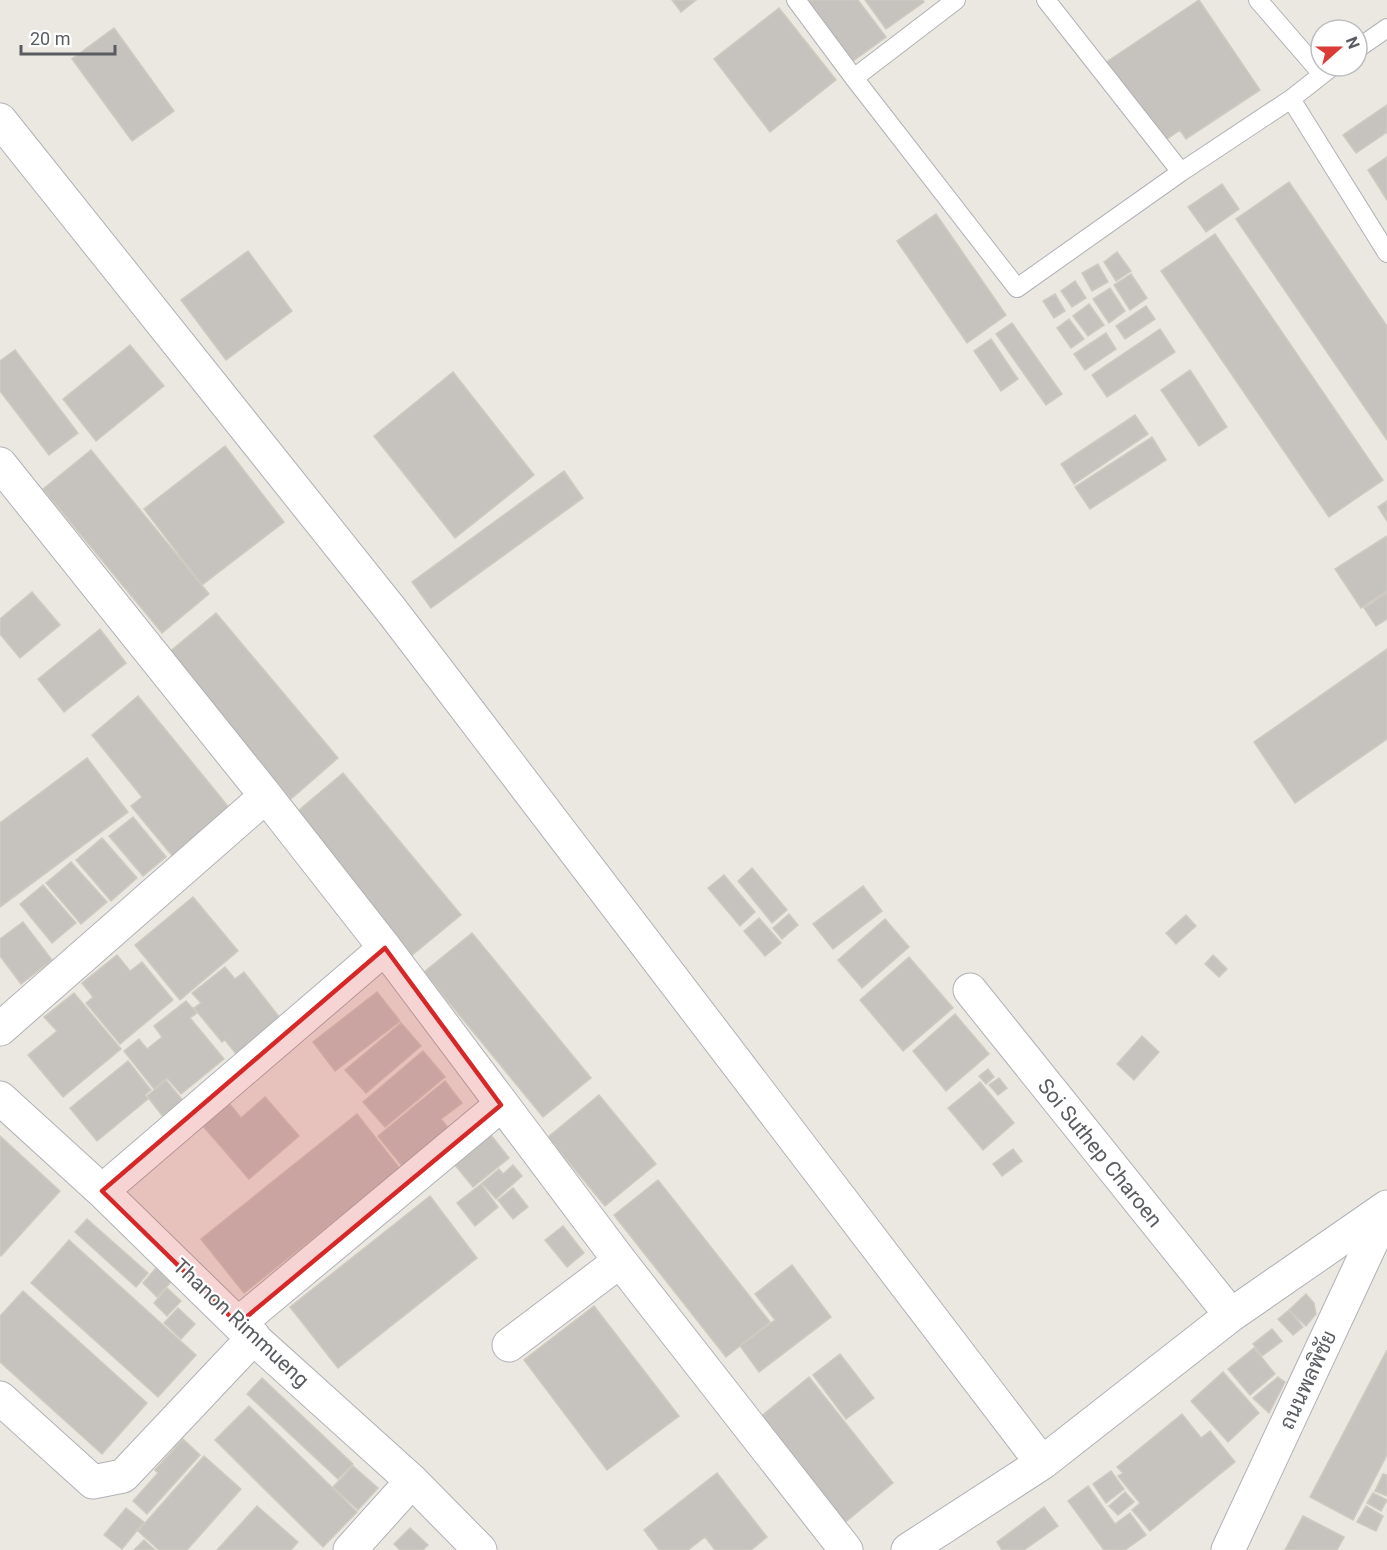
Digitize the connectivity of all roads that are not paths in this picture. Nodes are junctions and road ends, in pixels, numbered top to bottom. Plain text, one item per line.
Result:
1 (796, 0) edge
2 (956, 0) edge
3 (1046, 0) edge
4 (1258, 0) edge
5 (1387, 28) edge
6 (1369, 41) edge
7 (1309, 51) edge
8 (854, 78) junction
9 (1318, 78) edge
10 (1291, 99) junction
11 (0, 120) edge
12 (1181, 172) junction
13 (1387, 253) edge
14 (0, 464) edge
15 (266, 796) junction
16 (385, 948) junction
17 (970, 990) dead end
18 (0, 1029) edge
19 (0, 1098) edge
20 (501, 1105) junction
21 (102, 1191) junction
22 (1387, 1208) edge
23 (620, 1261) junction
24 (1231, 1315) junction
25 (246, 1331) junction
26 (509, 1345) dead end
27 (0, 1398) edge
28 (1042, 1464) junction
29 (412, 1481) junction
30 (350, 1550) edge
31 (480, 1550) edge
32 (846, 1550) edge
33 (908, 1550) edge
34 (1228, 1550) edge

1 - 8 lane
2 - 8 lane
3 - 12 lane
4 - 7 lane
5 - 6 lane
8 - 12 lane
9 - 10 lane
10 - 12 lane
10 - 13 lane
11 - 28 street
14 - 15 street
15 - 16 street
15 - 18 street
16 - 20 street
16 - 21 street
17 - 24 street, Soi Suthep Charoen
19 - 21 street, Thanon Rimmueng
20 - 23 street
20 - 25 street
21 - 25 street, Thanon Rimmueng
22 - 24 street
22 - 34 street, ถนนพลพิชัย
23 - 26 street
23 - 32 street
24 - 28 street
25 - 27 street
25 - 29 street, Thanon Rimmueng
28 - 33 street
29 - 30 street
29 - 31 street, Thanon Rimmueng

